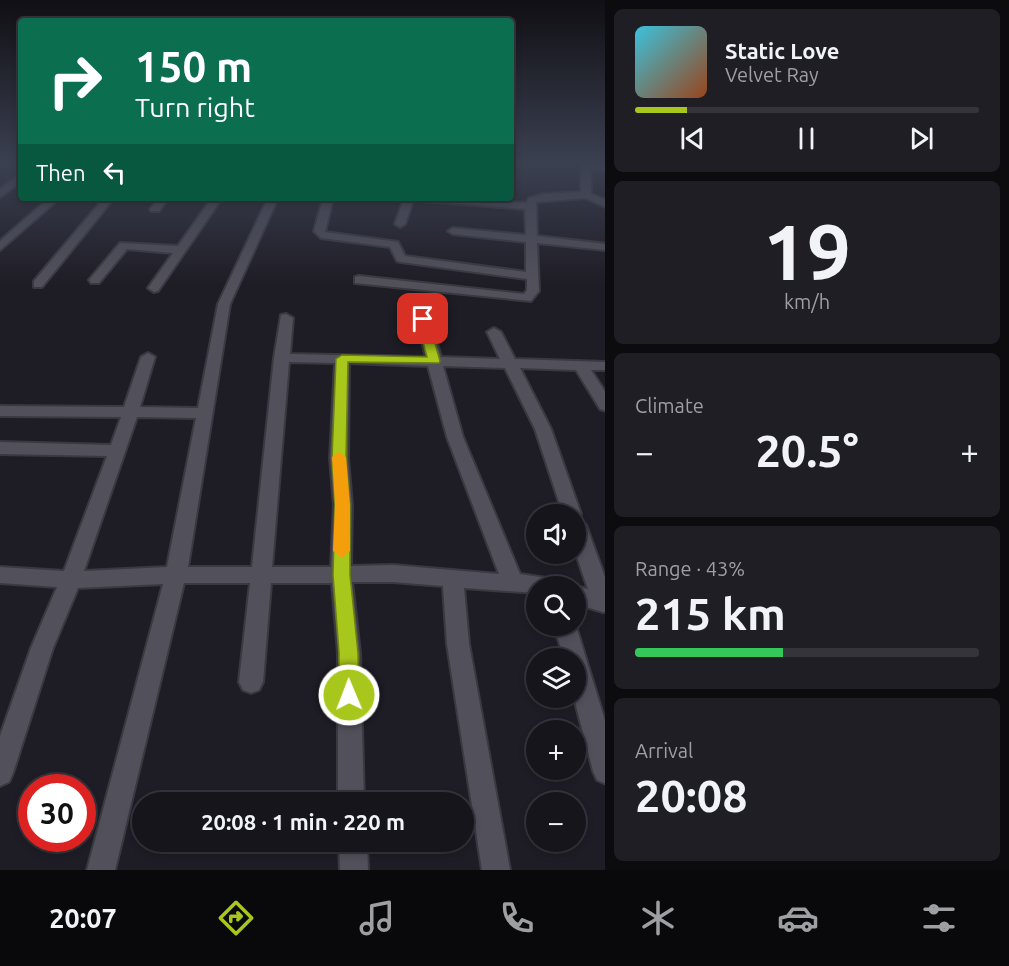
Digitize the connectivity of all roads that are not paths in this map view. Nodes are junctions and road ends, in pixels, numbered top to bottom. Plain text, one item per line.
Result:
1 (48, 205) edge
2 (104, 205) edge
3 (158, 205) edge
4 (212, 205) edge
5 (270, 205) edge
6 (326, 205) edge
7 (407, 205) edge
8 (511, 205) edge
9 (530, 206) joint
10 (155, 208) dead end
11 (400, 224) dead end
12 (453, 231) dead end
13 (531, 240) junction
14 (0, 247) edge
15 (605, 247) edge
16 (181, 250) junction
17 (532, 276) junction
18 (95, 280) dead end
19 (359, 280) dead end
20 (38, 284) dead end
21 (154, 288) dead end
22 (286, 318) dead end
23 (423, 319) dead end
24 (494, 332) dead end
25 (148, 357) dead end
26 (281, 358) junction
27 (342, 359) junction
28 (434, 361) junction
29 (509, 363) junction
30 (581, 365) junction
31 (605, 366) edge
32 (605, 404) edge
33 (0, 411) edge
34 (204, 412) junction
35 (128, 413) junction
36 (0, 448) edge
37 (118, 451) junction
38 (569, 504) edge
39 (586, 553) edge
40 (176, 574) junction
41 (0, 575) edge
42 (341, 575) junction
43 (263, 576) junction
44 (453, 579) junction
45 (71, 580) junction
46 (513, 582) junction
47 (526, 583) edge
48 (586, 598) edge
49 (604, 603) edge
50 (251, 682) dead end
51 (586, 697) edge
52 (605, 767) edge
53 (0, 773) edge
54 (351, 792) edge
55 (353, 852) edge
56 (101, 870) edge
57 (354, 870) edge
58 (496, 870) edge

1 - 14 street
2 - 20 street
3 - 10 street
4 - 16 street
5 - 34 street
6 - 17 street
7 - 11 street
8 - 9 street
9 - 13 street
12 - 13 street
13 - 15 street
13 - 17 street
16 - 18 street
16 - 21 street
17 - 19 street
22 - 26 street
23 - 28 street
24 - 29 street
25 - 35 street
26 - 27 street
26 - 43 street
27 - 28 street
27 - 42 street
28 - 29 street
28 - 46 street
29 - 30 street
29 - 38 street
30 - 31 street
30 - 32 street
33 - 35 street
34 - 35 street
34 - 40 street
35 - 37 street
36 - 37 street
37 - 45 street
39 - 49 street
40 - 43 street
40 - 45 street
40 - 56 street
41 - 45 street
42 - 43 street
42 - 44 street
42 - 54 street
43 - 50 street
44 - 46 street
44 - 58 street
45 - 53 street
46 - 47 street
48 - 49 street
51 - 52 street
55 - 57 street

